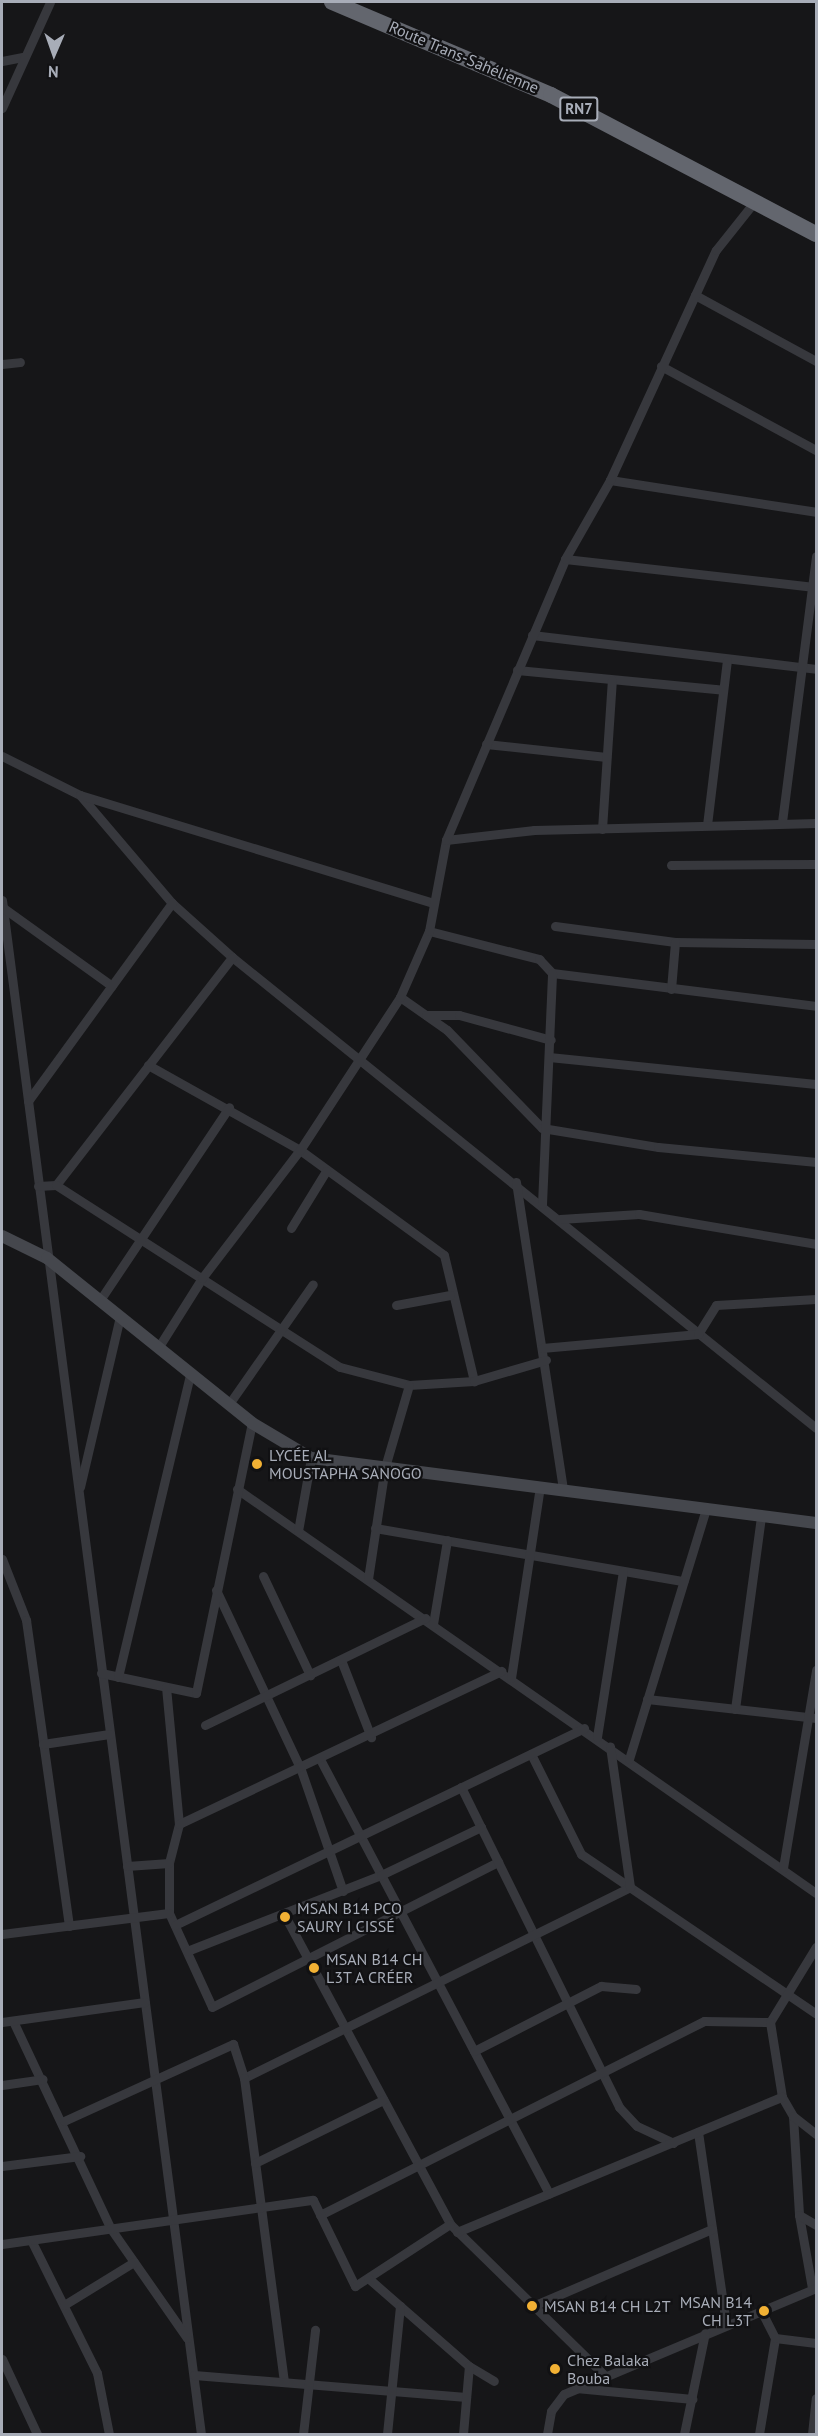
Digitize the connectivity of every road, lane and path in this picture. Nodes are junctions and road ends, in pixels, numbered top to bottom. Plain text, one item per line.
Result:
1 (50, 2) edge
2 (332, 2) edge
3 (23, 57) junction
4 (2, 60) edge
5 (2, 108) edge
6 (755, 201) junction
7 (816, 234) edge
8 (695, 295) junction
9 (20, 362) dead end
10 (816, 362) edge
11 (2, 363) edge
12 (661, 366) junction
13 (816, 450) edge
14 (610, 480) junction
15 (816, 512) edge
16 (816, 556) edge
17 (565, 559) junction
18 (813, 586) edge
19 (532, 635) junction
20 (727, 660) junction
21 (798, 667) junction
22 (816, 669) edge
23 (517, 670) junction
24 (612, 680) junction
25 (723, 690) junction
26 (486, 744) junction
27 (2, 756) edge
28 (606, 757) junction
29 (80, 795) junction
30 (782, 822) junction
31 (816, 823) edge
32 (708, 825) junction
33 (602, 829) junction
34 (446, 840) junction
35 (816, 864) edge
36 (671, 865) dead end
37 (172, 903) junction
38 (433, 903) junction
39 (2, 904) edge
40 (555, 926) dead end
41 (429, 931) junction
42 (675, 942) junction
43 (816, 944) edge
44 (232, 957) junction
45 (552, 972) junction
46 (112, 986) junction
47 (671, 989) junction
48 (400, 997) junction
49 (816, 1006) edge
50 (426, 1015) junction
51 (551, 1040) junction
52 (362, 1056) junction
53 (549, 1057) junction
54 (148, 1065) junction
55 (816, 1084) edge
56 (28, 1101) junction
57 (229, 1107) junction
58 (542, 1128) junction
59 (300, 1150) junction
60 (816, 1162) edge
61 (326, 1171) junction
62 (516, 1182) junction
63 (56, 1185) junction
64 (38, 1186) junction
65 (542, 1204) junction
66 (560, 1219) junction
67 (291, 1228) dead end
68 (2, 1236) edge
69 (140, 1239) junction
70 (816, 1244) edge
71 (47, 1258) junction
72 (202, 1278) junction
73 (313, 1284) dead end
74 (450, 1295) junction
75 (816, 1299) edge
76 (100, 1300) junction
77 (396, 1305) dead end
78 (120, 1317) junction
79 (281, 1329) junction
80 (698, 1334) junction
81 (158, 1348) junction
82 (542, 1348) junction
83 (546, 1360) junction
84 (190, 1374) junction
85 (474, 1381) junction
86 (410, 1385) junction
87 (229, 1404) junction
88 (252, 1423) junction
89 (816, 1428) edge
90 (310, 1458) junction
91 (385, 1467) junction
92 (540, 1487) junction
93 (237, 1489) junction
94 (563, 1490) junction
95 (78, 1494) junction
96 (706, 1509) junction
97 (761, 1516) junction
98 (816, 1523) edge
99 (375, 1528) junction
100 (298, 1531) junction
101 (447, 1540) junction
102 (529, 1554) junction
103 (2, 1559) edge
104 (623, 1571) junction
105 (263, 1576) dead end
106 (368, 1579) junction
107 (683, 1581) junction
108 (216, 1590) junction
109 (429, 1621) junction
110 (341, 1660) junction
111 (816, 1670) edge
112 (501, 1671) junction
113 (101, 1673) junction
114 (310, 1675) junction
115 (118, 1677) junction
116 (511, 1678) junction
117 (166, 1686) junction
118 (268, 1695) junction
119 (647, 1699) junction
120 (735, 1709) junction
121 (813, 1718) edge
122 (206, 1725) dead end
123 (584, 1728) junction
124 (109, 1734) junction
125 (371, 1737) junction
126 (597, 1737) junction
127 (44, 1744) junction
128 (610, 1746) junction
129 (531, 1754) junction
130 (629, 1759) junction
131 (321, 1761) junction
132 (302, 1770) junction
133 (461, 1787) junction
134 (179, 1824) junction
135 (481, 1827) junction
136 (360, 1836) junction
137 (328, 1851) junction
138 (498, 1862) junction
139 (169, 1863) junction
140 (127, 1866) junction
141 (783, 1868) junction
142 (381, 1875) junction
143 (630, 1887) junction
144 (343, 1891) junction
145 (816, 1893) edge
146 (400, 1912) junction
147 (169, 1913) junction
148 (284, 1914) junction
149 (134, 1918) junction
150 (175, 1925) junction
151 (69, 1926) junction
152 (2, 1934) edge
153 (534, 1935) junction
154 (816, 1947) edge
155 (187, 1952) junction
156 (308, 1959) junction
157 (437, 1982) junction
158 (636, 1989) dead end
159 (785, 1992) junction
160 (145, 2002) junction
161 (568, 2003) junction
162 (816, 2014) edge
163 (13, 2021) junction
164 (2, 2022) edge
165 (770, 2022) junction
166 (345, 2028) junction
167 (474, 2051) junction
168 (602, 2073) junction
169 (244, 2078) junction
170 (43, 2079) junction
171 (155, 2079) junction
172 (2, 2085) edge
173 (782, 2097) junction
174 (383, 2100) junction
175 (793, 2116) junction
176 (510, 2120) junction
177 (64, 2121) junction
178 (698, 2132) junction
179 (816, 2134) edge
180 (672, 2143) junction
181 (80, 2156) junction
182 (255, 2163) junction
183 (2, 2166) edge
184 (418, 2166) junction
185 (549, 2194) junction
186 (261, 2207) junction
187 (320, 2215) junction
188 (799, 2215) junction
189 (173, 2220) junction
190 (450, 2224) junction
191 (816, 2225) edge
192 (111, 2229) junction
193 (712, 2229) junction
194 (457, 2232) junction
195 (31, 2240) junction
196 (2, 2244) edge
197 (134, 2262) junction
198 (368, 2278) junction
199 (814, 2288) edge
200 (64, 2306) junction
201 (400, 2306) junction
202 (533, 2306) junction
203 (761, 2310) junction
204 (726, 2325) junction
205 (315, 2330) dead end
206 (705, 2333) junction
207 (775, 2338) junction
208 (189, 2342) junction
209 (816, 2343) edge
210 (2, 2359) edge
211 (469, 2367) junction
212 (603, 2374) junction
213 (194, 2375) junction
214 (284, 2381) junction
215 (494, 2381) dead end
216 (308, 2383) junction
217 (576, 2388) junction
218 (391, 2390) junction
219 (466, 2397) junction
220 (816, 2398) edge
221 (692, 2399) junction
222 (38, 2434) edge
223 (109, 2434) edge
224 (201, 2434) edge
225 (303, 2434) edge
226 (387, 2434) edge
227 (463, 2434) edge
228 (547, 2434) edge
229 (684, 2434) edge
230 (759, 2434) edge
231 (812, 2434) edge

1 - 3 street
2 - 6 highway, Route Trans-Sahélienne / RN7
3 - 4 street
3 - 5 street
6 - 7 highway, Route Trans-Sahélienne / RN7
6 - 8 street
8 - 10 street
8 - 12 street
9 - 11 street
12 - 13 street
12 - 14 street
14 - 15 street
14 - 17 street
16 - 18 street
17 - 18 street
17 - 19 street
18 - 21 street
19 - 20 street
19 - 23 street
20 - 21 street
20 - 25 street
21 - 22 street
21 - 30 street
23 - 24 street
23 - 26 street
24 - 25 street
24 - 28 street
25 - 32 street
26 - 28 street
26 - 34 street
27 - 29 street
28 - 33 street
29 - 37 street
29 - 38 street
30 - 31 street
30 - 32 street
32 - 33 street
33 - 34 street
34 - 38 street
35 - 36 street
37 - 44 street
37 - 46 street
38 - 41 street
39 - 46 street
39 - 56 street
40 - 42 street
41 - 45 street
41 - 48 street
42 - 43 street
42 - 47 street
44 - 52 street
44 - 54 street
45 - 47 street
45 - 51 street
46 - 56 street
47 - 49 street
48 - 50 street
48 - 52 street
50 - 51 street
50 - 58 street
51 - 53 street
52 - 59 street
52 - 62 street
53 - 55 street
53 - 58 street
54 - 57 street
54 - 63 street
56 - 64 street
57 - 59 street
57 - 69 street
58 - 60 street
58 - 65 street
59 - 61 street
59 - 72 street
61 - 67 street
61 - 74 street
62 - 65 street
62 - 82 street
63 - 64 street
63 - 69 street
64 - 71 street
65 - 66 street
66 - 70 street
66 - 80 street
68 - 71 street
69 - 72 street
69 - 76 street
71 - 76 street
71 - 95 street
72 - 79 street
72 - 81 street
73 - 79 street
74 - 77 street
74 - 85 street
75 - 80 street
76 - 78 street
78 - 81 street
78 - 95 street
79 - 86 street
79 - 87 street
80 - 82 street
80 - 89 street
81 - 84 street
82 - 83 street
83 - 85 street
83 - 94 street
84 - 87 street
84 - 115 street
85 - 86 street
86 - 91 street
87 - 88 street
88 - 90 street
88 - 93 street
90 - 91 street
90 - 100 street
91 - 92 street
91 - 99 street
92 - 94 street
92 - 102 street
93 - 100 street
93 - 108 street
94 - 96 street
95 - 113 street
96 - 97 street
96 - 107 street
97 - 98 street
97 - 120 street
99 - 101 street
99 - 106 street
100 - 106 street
101 - 102 street
101 - 109 street
102 - 104 street
102 - 116 street
103 - 127 street
104 - 107 street
104 - 126 street
105 - 114 street
106 - 109 street
107 - 119 street
108 - 117 street
108 - 118 street
109 - 110 street
109 - 112 street
110 - 114 street
110 - 125 street
111 - 121 street
112 - 116 street
112 - 125 street
113 - 115 street
113 - 124 street
114 - 118 street
115 - 117 street
116 - 123 street
117 - 134 street
118 - 122 street
118 - 132 street
119 - 120 street
119 - 130 street
120 - 121 street
121 - 141 street
123 - 126 street
123 - 129 street
124 - 127 street
124 - 140 street
125 - 131 street
126 - 128 street
127 - 151 street
128 - 130 street
128 - 143 street
129 - 133 street
129 - 143 street
130 - 141 street
131 - 132 street
131 - 136 street
132 - 134 street
132 - 137 street
133 - 135 street
133 - 136 street
134 - 139 street
135 - 138 street
135 - 142 street
136 - 137 street
136 - 142 street
137 - 144 street
137 - 150 street
138 - 146 street
138 - 153 street
139 - 140 street
139 - 147 street
140 - 149 street
141 - 145 street
142 - 144 street
142 - 146 street
143 - 153 street
143 - 159 street
144 - 148 street
146 - 156 street
146 - 157 street
147 - 149 street
147 - 150 street
148 - 155 street
148 - 156 street
149 - 151 street
149 - 160 street
150 - 155 street
151 - 152 street
153 - 157 street
153 - 161 street
154 - 159 street
155 - 156 street
156 - 166 street
157 - 166 street
157 - 167 street
158 - 161 street
159 - 162 street
159 - 165 street
160 - 163 street
160 - 171 street
161 - 167 street
161 - 168 street
163 - 164 street
163 - 170 street
165 - 168 street
165 - 173 street
166 - 169 street
166 - 174 street
167 - 176 street
168 - 176 street
168 - 180 street
169 - 171 street
169 - 182 street
170 - 172 street
170 - 177 street
171 - 177 street
171 - 189 street
173 - 175 street
173 - 178 street
174 - 182 street
174 - 184 street
175 - 179 street
175 - 188 street
176 - 184 street
176 - 185 street
177 - 181 street
178 - 180 street
178 - 193 street
180 - 185 street
181 - 183 street
181 - 192 street
182 - 186 street
184 - 187 street
184 - 190 street
185 - 194 street
186 - 187 street
186 - 189 street
186 - 214 street
187 - 198 street
188 - 191 street
188 - 199 street
189 - 192 street
189 - 208 street
190 - 194 street
190 - 198 street
192 - 195 street
192 - 197 street
193 - 202 street
193 - 204 street
194 - 202 street
195 - 196 street
195 - 200 street
197 - 200 street
197 - 208 street
198 - 201 street
199 - 203 street
200 - 223 street
201 - 211 street
201 - 218 street
202 - 212 street
203 - 204 street
203 - 207 street
204 - 206 street
205 - 216 street
206 - 212 street
206 - 221 street
207 - 209 street
207 - 230 street
208 - 213 street
210 - 222 street
211 - 215 street
211 - 219 street
212 - 217 street
213 - 214 street
213 - 224 street
214 - 216 street
216 - 218 street
216 - 225 street
217 - 221 street
217 - 228 street
218 - 219 street
218 - 226 street
219 - 227 street
220 - 231 street
221 - 229 street

